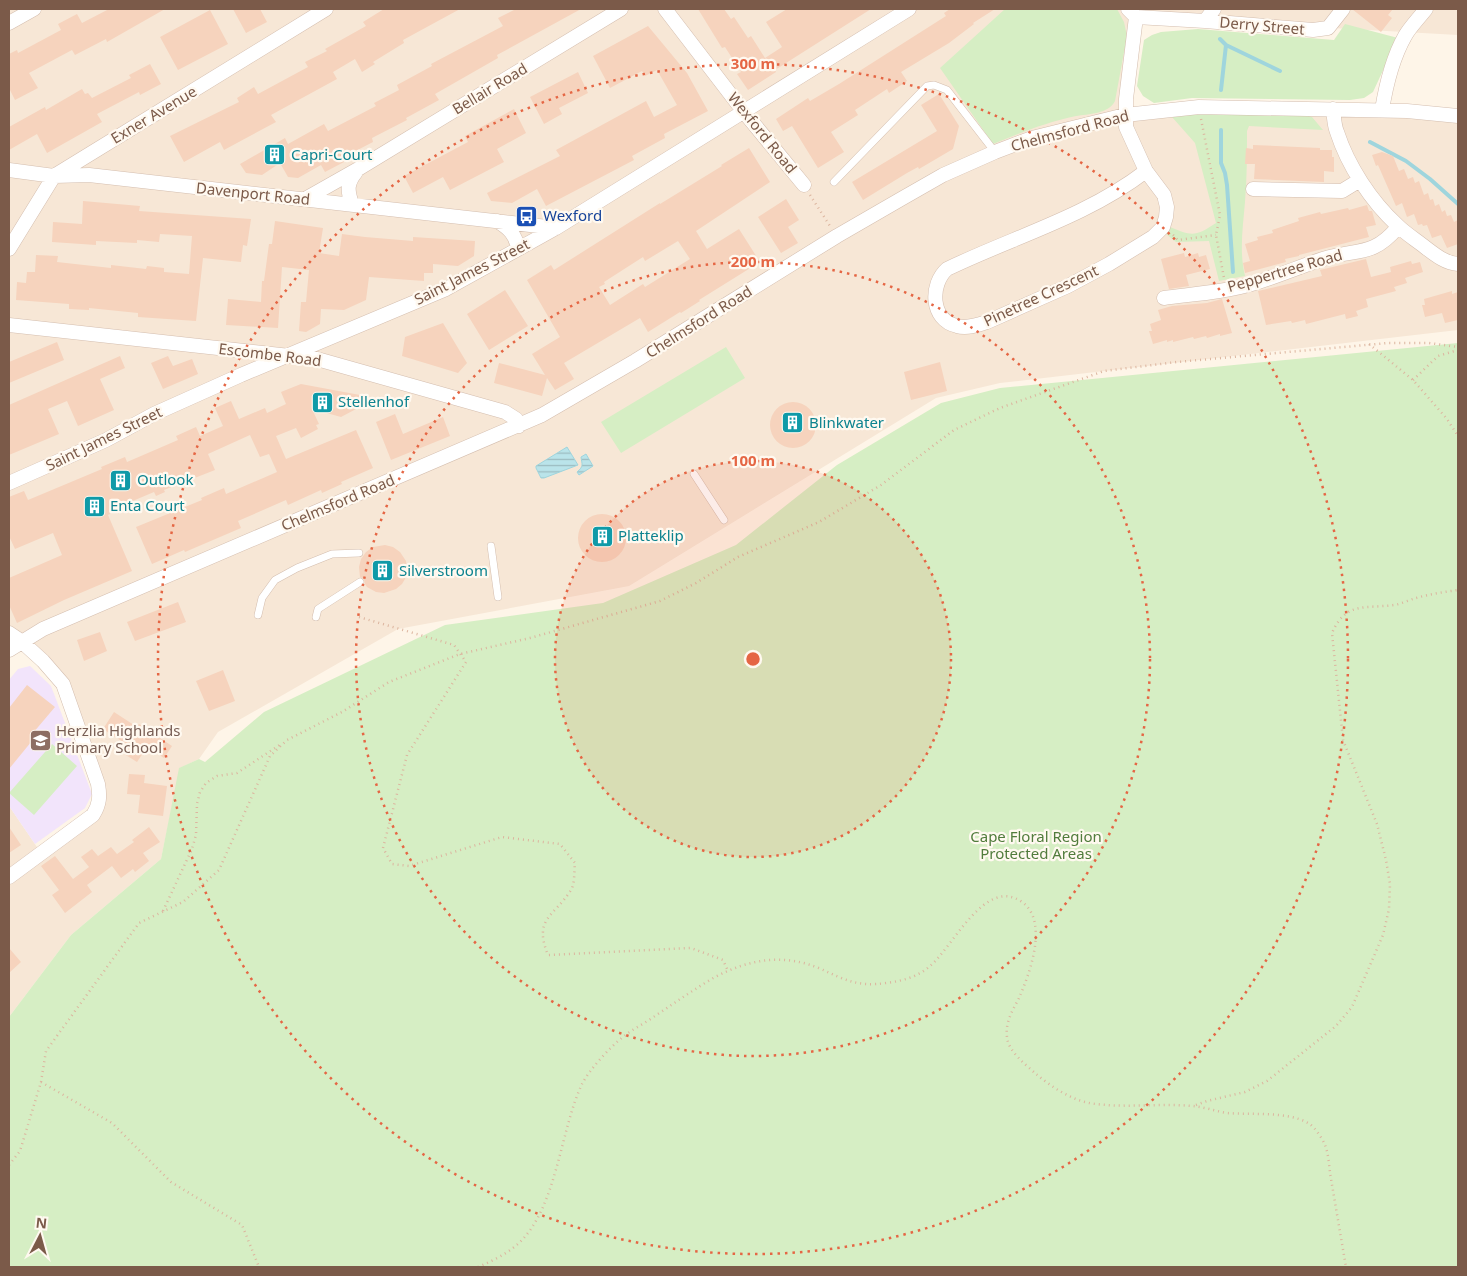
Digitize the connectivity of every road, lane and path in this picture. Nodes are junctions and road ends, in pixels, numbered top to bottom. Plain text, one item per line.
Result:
1 (34, 9) edge
2 (326, 9) edge
3 (621, 9) edge
4 (665, 9) edge
5 (909, 9) edge
6 (1214, 9) edge
7 (1343, 9) edge
8 (1426, 9) edge
9 (1132, 13) edge
10 (1205, 21) junction
11 (9, 23) edge
12 (1199, 107) junction
13 (1333, 109) junction
14 (1382, 110) junction
15 (744, 112) junction
16 (1125, 115) junction
17 (1458, 116) edge
18 (995, 152) junction
19 (358, 169) junction
20 (9, 170) edge
21 (1146, 171) junction
22 (54, 176) junction
23 (1360, 180) junction
24 (834, 182) dead end
25 (804, 185) joint
26 (1253, 189) dead end
27 (305, 199) junction
28 (352, 204) junction
29 (496, 221) junction
30 (1163, 227) junction
31 (1398, 227) junction
32 (556, 228) junction
33 (1216, 235) junction
34 (837, 236) junction
35 (9, 249) edge
36 (518, 249) junction
37 (1458, 264) edge
38 (1226, 289) junction
39 (1164, 298) dead end
40 (9, 325) edge
41 (1369, 344) junction
42 (1458, 348) edge
43 (287, 356) junction
44 (1413, 380) junction
45 (519, 426) junction
46 (1458, 436) edge
47 (694, 474) dead end
48 (9, 483) edge
49 (724, 520) dead end
50 (491, 546) dead end
51 (359, 553) dead end
52 (360, 582) dead end
53 (1458, 590) edge
54 (498, 597) dead end
55 (258, 615) dead end
56 (316, 617) dead end
57 (358, 617) dead end
58 (9, 633) edge
59 (21, 641) junction
60 (9, 650) edge
61 (460, 654) junction
62 (287, 740) junction
63 (9, 877) edge
64 (163, 911) junction
65 (728, 971) junction
66 (41, 1082) junction
67 (1195, 1106) junction
68 (9, 1165) edge
69 (259, 1267) edge
70 (478, 1267) edge
71 (1346, 1267) edge

1 - 11 street
2 - 22 street, Exner Avenue
3 - 19 street, Bellair Road
4 - 15 street, Wexford Road
5 - 15 street, Saint James Street
6 - 10 street
7 - 10 street, Derry Street
8 - 14 street
9 - 10 street, Derry Street
9 - 16 street, Derry Street
12 - 13 street, Chelmsford Road
12 - 16 street, Chelmsford Road
12 - 33 path
13 - 14 street, Chelmsford Road
13 - 23 street
14 - 17 street, Chelmsford Road
15 - 25 street, Wexford Road
15 - 32 street, Saint James Street
16 - 18 street, Chelmsford Road
16 - 21 street
18 - 24 lane
18 - 34 street, Chelmsford Road
19 - 27 street, Bellair Road
19 - 28 street
20 - 22 street, Davenport Road
21 - 30 street
21 - 30 street, Pinetree Crescent
22 - 27 street, Davenport Road
22 - 35 street, Exner Avenue
23 - 26 street
23 - 31 street
25 - 34 path, Wexford Road
27 - 28 street, Davenport Road
28 - 29 street, Davenport Road
29 - 32 street, Davenport Road
29 - 36 street
30 - 33 path
31 - 37 street
31 - 38 street, Peppertree Road
32 - 36 street, Saint James Street
33 - 38 path
34 - 45 street, Chelmsford Road
36 - 43 street, Saint James Street
38 - 39 street, Peppertree Road
40 - 43 street, Escombe Road
41 - 42 path
41 - 44 path
41 - 61 path
42 - 44 path
43 - 45 street, Escombe Road
43 - 48 street, Saint James Street
44 - 46 path
45 - 59 street, Chelmsford Road
47 - 49 lane
50 - 54 lane
51 - 55 lane
52 - 56 lane
53 - 67 path
57 - 61 path
58 - 59 street
59 - 60 street, Chelmsford Road
59 - 63 street
61 - 62 path
61 - 65 path
62 - 64 path
62 - 64 path
64 - 66 path
65 - 67 path
65 - 70 path
66 - 68 path
66 - 69 path
67 - 71 path

